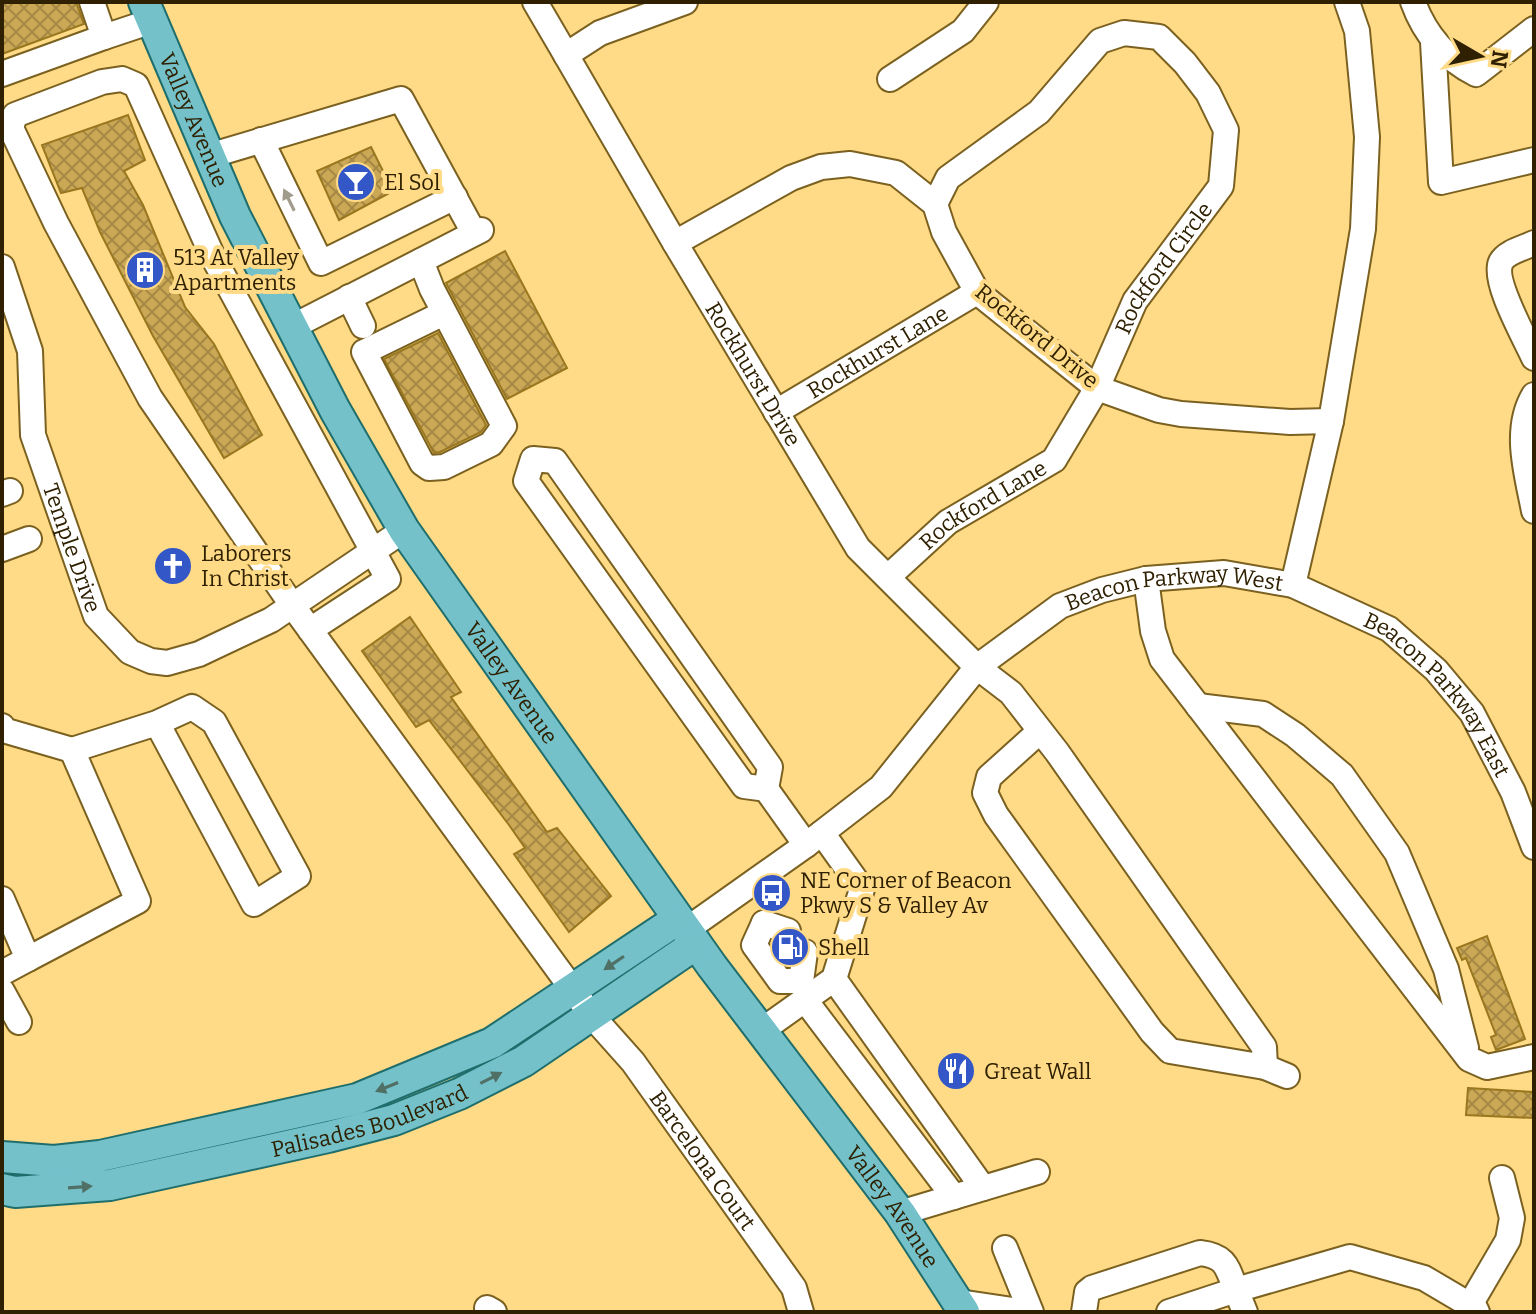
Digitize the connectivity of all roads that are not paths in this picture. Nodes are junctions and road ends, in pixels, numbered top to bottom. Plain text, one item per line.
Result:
1 (92, 2) edge
2 (535, 2) edge
3 (685, 2) edge
4 (986, 2) edge
5 (1347, 2) edge
6 (1413, 2) edge
7 (148, 11) edge
8 (1534, 29) edge
9 (104, 37) junction
10 (1433, 42) junction
11 (566, 55) junction
12 (2, 74) edge
13 (890, 79) dead end
14 (261, 140) junction
15 (209, 156) junction
16 (1534, 160) edge
17 (455, 197) junction
18 (935, 204) junction
19 (675, 243) junction
20 (1534, 243) edge
21 (421, 261) junction
22 (2, 267) edge
23 (977, 292) junction
24 (349, 297) junction
25 (444, 313) junction
26 (363, 326) dead end
27 (292, 327) junction
28 (1534, 358) edge
29 (1097, 388) junction
30 (1534, 395) edge
31 (776, 412) junction
32 (1331, 421) junction
33 (1534, 511) edge
34 (404, 530) junction
35 (29, 539) dead end
36 (2, 549) edge
37 (374, 552) junction
38 (888, 577) junction
39 (1146, 579) junction
40 (1293, 585) junction
41 (292, 605) junction
42 (310, 630) junction
43 (977, 667) junction
44 (1198, 706) junction
45 (157, 723) junction
46 (2, 726) edge
47 (1040, 731) junction
48 (72, 750) junction
49 (766, 789) junction
50 (814, 839) junction
51 (1534, 847) edge
52 (741, 891) junction
53 (2, 899) edge
54 (687, 931) junction
55 (28, 959) junction
56 (2, 973) edge
57 (802, 978) junction
58 (834, 979) junction
59 (2, 991) edge
60 (573, 991) junction
61 (592, 1016) junction
62 (19, 1022) dead end
63 (761, 1031) junction
64 (1534, 1057) edge
65 (1469, 1059) junction
66 (2, 1157) edge
67 (1037, 1172) dead end
68 (1502, 1178) dead end
69 (983, 1188) junction
70 (2, 1189) edge
71 (954, 1197) junction
72 (900, 1213) junction
73 (1005, 1248) dead end
74 (1241, 1301) edge
75 (961, 1307) edge
76 (1473, 1309) edge
77 (801, 1312) edge
78 (1028, 1312) edge
79 (1084, 1312) edge
80 (1169, 1312) edge

1 - 9 street
2 - 11 street, Rockhurst Drive
3 - 11 street
4 - 13 street
5 - 32 street, Beacon Parkway West
6 - 10 street
7 - 9 street
7 - 15 main road, Valley Avenue
8 - 10 street
9 - 12 street
10 - 16 street
11 - 19 street, Rockhurst Drive
14 - 15 street
14 - 17 street
17 -> 14 street
15 - 27 main road, Valley Avenue
17 - 21 street
18 - 19 street
18 - 23 street, Rockford Drive
18 - 29 street, Rockford Circle
19 - 31 street, Rockhurst Drive
20 - 28 street
21 - 24 street
21 - 25 street
22 - 41 street, Temple Drive
23 - 29 street, Rockford Drive
23 - 31 street, Rockhurst Lane
24 - 26 street
24 - 27 street
25 - 25 street
27 - 34 main road, Valley Avenue
29 - 32 street, Rockford Drive
29 - 38 street, Rockford Lane
30 - 33 street
31 - 38 street, Rockhurst Drive
32 - 40 street, Beacon Parkway West
34 - 37 street, Temple Drive
34 - 54 main road, Valley Avenue
35 - 36 street
37 - 41 street, Temple Drive
37 - 41 street, Barcelona Court
37 - 42 street
38 - 43 street, Rockhurst Drive
39 - 40 street, Beacon Parkway West
39 - 43 street, Beacon Parkway West
39 - 44 street
40 - 51 street, Beacon Parkway East
41 - 42 street, Barcelona Court
42 - 60 street, Barcelona Court
43 - 47 street, Rockhurst Drive
43 - 50 street, Beacon Parkway West
44 - 65 street
44 - 65 street
45 - 45 street
45 - 48 street
46 - 48 street
47 - 47 street, Rockhurst Drive
48 - 55 street
49 - 49 street
49 - 50 street
50 - 52 street, Beacon Parkway West
50 - 58 street
52 - 54 street, Beacon Parkway West
52 - 57 street
53 - 55 street
54 -> 60 main road, Palisades Boulevard
54 - 61 main road, Palisades Boulevard
54 - 63 main road, Valley Avenue
55 - 56 street
57 - 58 street
57 - 63 street
57 - 71 street
58 - 69 street
59 - 62 street
60 - 61 street, Barcelona Court
60 -> 66 main road, Palisades Boulevard
70 -> 61 main road, Palisades Boulevard
61 - 77 street, Barcelona Court
63 - 72 main road, Valley Avenue
64 - 65 street
67 - 69 street
68 - 76 street
69 - 71 street
71 - 72 street
72 - 75 main road, Valley Avenue
73 - 78 street
74 - 76 street
74 - 79 street
74 - 80 street
75 - 78 street

